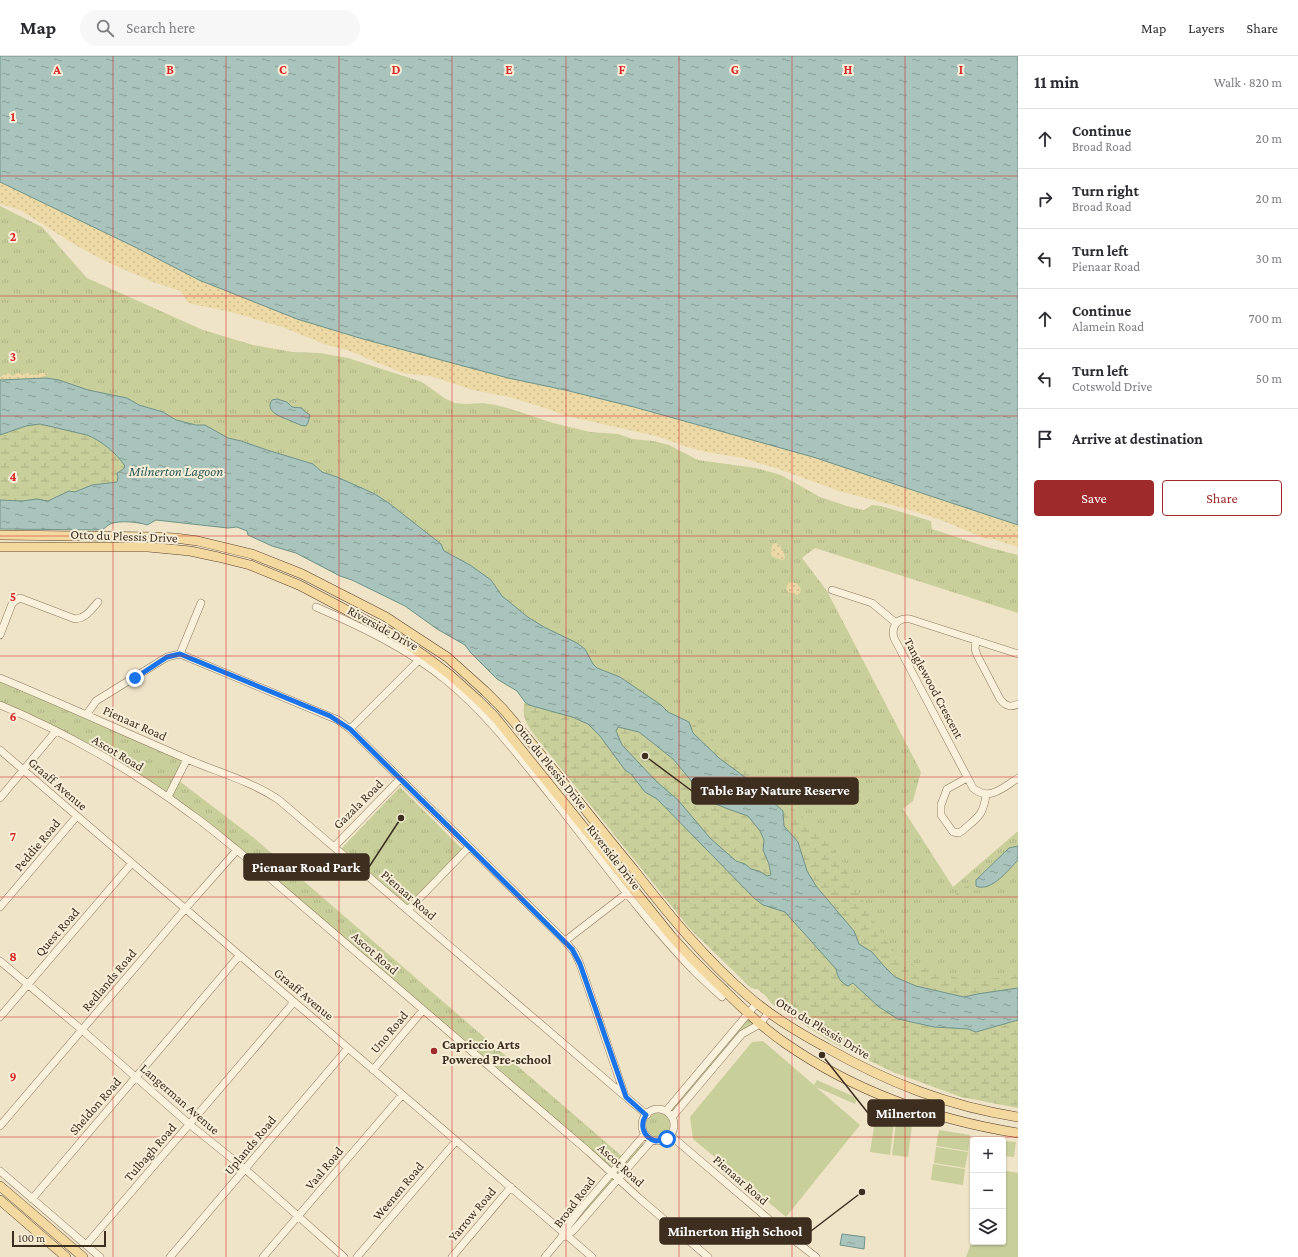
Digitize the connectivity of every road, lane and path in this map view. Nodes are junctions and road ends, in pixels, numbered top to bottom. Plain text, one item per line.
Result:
1 (0, 535) edge
2 (0, 547) edge
3 (832, 590) dead end
4 (98, 602) dead end
5 (201, 603) dead end
6 (316, 607) dead end
7 (896, 623) junction
8 (0, 635) edge
9 (976, 640) junction
10 (180, 654) junction
11 (1018, 654) edge
12 (418, 661) junction
13 (0, 678) edge
14 (1018, 704) edge
15 (0, 705) edge
16 (87, 714) junction
17 (350, 729) junction
18 (56, 731) junction
19 (0, 750) edge
20 (188, 759) junction
21 (24, 770) junction
22 (967, 778) junction
23 (1018, 778) edge
24 (400, 779) junction
25 (986, 795) junction
26 (168, 797) junction
27 (0, 798) edge
28 (77, 816) junction
29 (334, 847) junction
30 (469, 847) junction
31 (237, 850) junction
32 (132, 863) junction
33 (627, 893) junction
34 (0, 907) edge
35 (185, 909) junction
36 (408, 910) junction
37 (565, 941) junction
38 (239, 956) junction
39 (0, 961) edge
40 (28, 984) junction
41 (722, 997) dead end
42 (294, 1002) junction
43 (757, 1003) junction
44 (423, 1010) junction
45 (769, 1012) junction
46 (748, 1014) junction
47 (0, 1017) edge
48 (760, 1024) junction
49 (82, 1030) junction
50 (348, 1048) junction
51 (716, 1052) junction
52 (721, 1058) junction
53 (615, 1068) junction
54 (373, 1070) junction
55 (601, 1075) junction
56 (136, 1077) junction
57 (402, 1095) junction
58 (626, 1097) junction
59 (666, 1111) junction
60 (646, 1115) junction
61 (672, 1117) junction
62 (1018, 1117) edge
63 (189, 1124) junction
64 (0, 1126) edge
65 (1018, 1133) edge
66 (646, 1134) junction
67 (670, 1135) junction
68 (652, 1140) junction
69 (456, 1141) junction
70 (245, 1169) junction
71 (0, 1171) edge
72 (612, 1173) junction
73 (618, 1179) junction
74 (0, 1186) edge
75 (510, 1187) junction
76 (32, 1199) junction
77 (0, 1200) edge
78 (298, 1216) junction
79 (564, 1235) junction
80 (86, 1245) junction
81 (66, 1257) edge
82 (83, 1257) edge
83 (100, 1257) edge
84 (170, 1257) edge
85 (263, 1257) edge
86 (344, 1257) edge
87 (358, 1257) edge
88 (452, 1257) edge
89 (545, 1257) edge
90 (592, 1257) edge
91 (708, 1257) edge
92 (816, 1257) edge

1 - 43 main road, Otto du Plessis Drive
2 - 46 main road, Otto du Plessis Drive
3 - 7 street
4 - 8 street
5 - 10 street
6 - 12 street, Riverside Drive
7 - 9 street, Tanglewood Crescent
7 - 22 street, Tanglewood Crescent
9 - 11 street, Tanglewood Crescent
9 - 14 street
10 - 16 street
10 - 17 street
12 - 17 street
12 - 33 street, Riverside Drive
13 - 16 street, Pienaar Road
15 - 18 street, Ascot Road
16 - 20 street, Pienaar Road
17 - 24 street
18 - 21 street
18 - 26 street, Ascot Road
19 - 21 street, Graaff Avenue
20 - 26 street
20 - 29 street, Pienaar Road
21 - 27 street
21 - 28 street, Graaff Avenue
22 - 25 street, Tanglewood Crescent
22 - 25 street
23 - 25 street
24 - 29 street, Gazala Road
24 - 30 street
26 - 31 street, Ascot Road
28 - 32 street, Graaff Avenue
28 - 34 street, Peddie Road
29 - 36 street, Pienaar Road
30 - 36 street
30 - 37 street
31 - 35 street, Redlands Road
31 - 44 street, Ascot Road
32 - 35 street, Graaff Avenue
32 - 40 street, Quest Road
33 - 37 street
33 - 41 street, Riverside Drive
35 - 38 street, Graaff Avenue
35 - 49 street, Redlands Road
36 - 55 street, Pienaar Road
37 - 53 street
38 - 42 street, Graaff Avenue
38 - 56 street, Sheldon Road
39 - 40 street, Langerman Avenue
40 - 47 street, Quest Road
40 - 49 street, Langerman Avenue
42 - 50 street, Graaff Avenue
42 - 63 street, Tulbagh Road
43 - 45 main road, Otto du Plessis Drive
43 - 46 street
44 - 54 street, Uno Road
44 - 72 street, Ascot Road
45 - 48 street
45 - 62 main road, Otto du Plessis Drive
46 - 48 main road, Otto du Plessis Drive
46 - 51 street
48 - 52 street
48 - 65 main road, Otto du Plessis Drive
49 - 56 street, Langerman Avenue
49 - 64 street, Redlands Road
50 - 54 street, Graaff Avenue
50 - 70 street, Uplands Road
51 - 52 street
51 - 59 street
52 - 61 street
53 - 55 street
53 - 58 street
54 - 57 street, Graaff Avenue
55 - 58 street, Pienaar Road
56 - 63 street, Langerman Avenue
56 - 76 street, Sheldon Road
57 - 69 street, Graaff Avenue
57 - 78 street, Vaal Road
58 - 60 street, Pienaar Road
59 - 60 street
59 - 61 street
60 - 66 street
61 - 67 street
63 - 70 street, Langerman Avenue
63 - 80 street, Tulbagh Road
66 - 68 street
66 - 72 street, Broad Road
67 - 68 street
67 - 92 street, Pienaar Road
68 - 73 street, Broad Road
69 - 75 street, Graaff Avenue
69 - 87 street, Weenen Road
70 - 78 street, Langerman Avenue
70 - 84 street, Uplands Road
71 - 76 street
72 - 73 street, Ascot Road
72 - 79 street, Broad Road
73 - 79 street, Broad Road
73 - 91 street, Ascot Road
74 - 82 main road
75 - 79 street, Graaff Avenue
75 - 88 street, Yarrow Road
76 - 80 street
77 - 81 main road
78 - 85 street, Vaal Road
78 - 86 street, Langerman Avenue
79 - 89 street
79 - 90 street, Graaff Avenue
80 - 83 street

